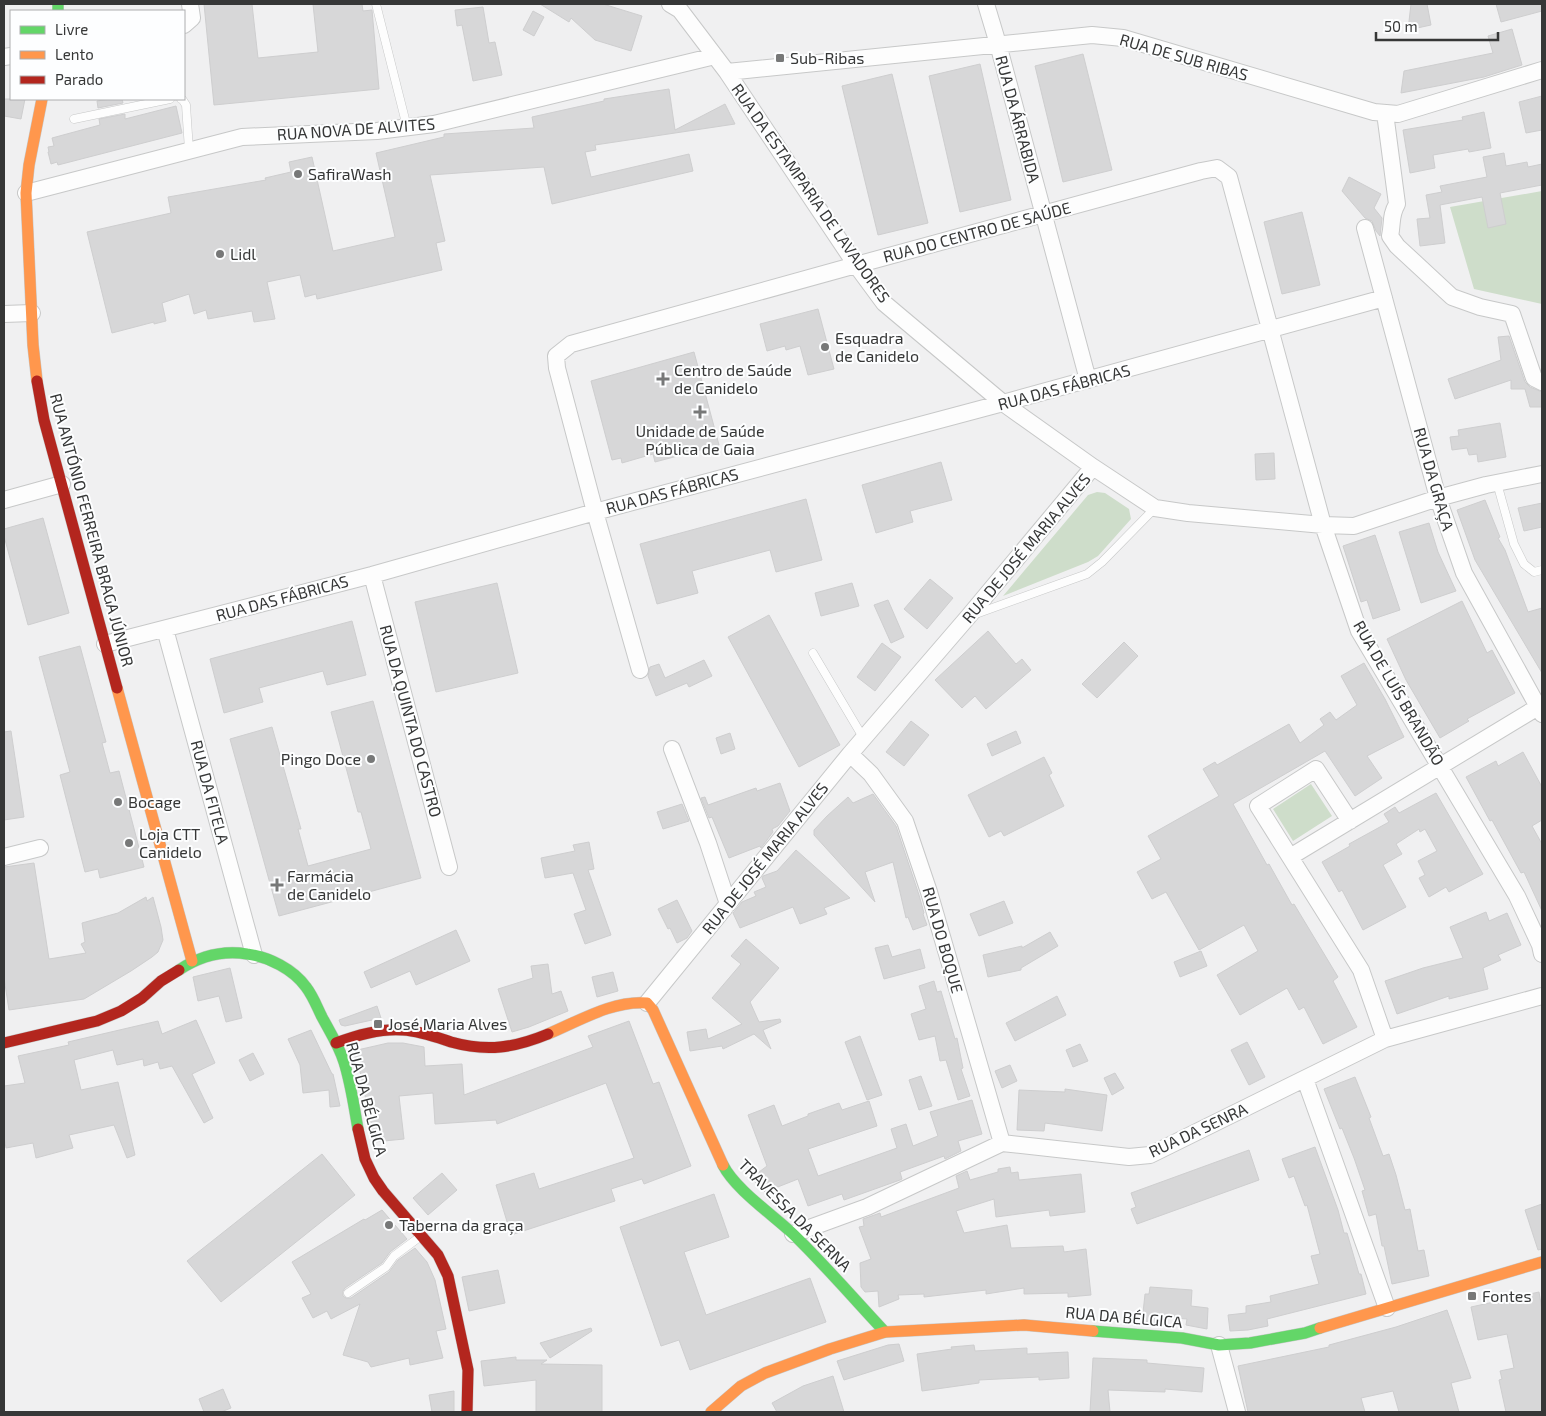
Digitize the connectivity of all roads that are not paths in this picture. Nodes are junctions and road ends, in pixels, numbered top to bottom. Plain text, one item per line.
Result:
1 (190, 4) edge
2 (376, 4) edge
3 (986, 4) edge
4 (678, 6) edge
5 (185, 24) edge
6 (998, 44) junction
7 (715, 56) junction
8 (1542, 70) edge
9 (727, 72) junction
10 (42, 100) edge
11 (165, 100) edge
12 (183, 100) edge
13 (1385, 113) junction
14 (74, 119) dead end
15 (407, 127) junction
16 (189, 150) junction
17 (26, 193) junction
18 (1043, 214) junction
19 (1365, 228) dead end
20 (856, 265) junction
21 (1384, 298) junction
22 (32, 312) junction
23 (4, 314) edge
24 (1270, 329) junction
25 (1088, 380) junction
26 (1542, 382) edge
27 (1003, 403) junction
28 (1092, 468) junction
29 (1542, 474) edge
30 (1497, 482) junction
31 (62, 484) junction
32 (1438, 498) junction
33 (4, 500) edge
34 (1155, 508) junction
35 (595, 512) junction
36 (1323, 525) junction
37 (1542, 570) edge
38 (372, 575) junction
39 (968, 617) junction
40 (165, 629) junction
41 (105, 644) junction
42 (813, 653) dead end
43 (640, 670) dead end
44 (1540, 711) edge
45 (864, 738) junction
46 (672, 749) dead end
47 (850, 754) junction
48 (1441, 766) junction
49 (1350, 821) junction
50 (40, 848) dead end
51 (1290, 857) junction
52 (4, 858) edge
53 (449, 867) dead end
54 (728, 904) junction
55 (1542, 954) edge
56 (254, 955) junction
57 (192, 961) junction
58 (1542, 996) edge
59 (646, 1003) junction
60 (1385, 1038) junction
61 (4, 1043) edge
62 (336, 1043) junction
63 (1305, 1078) junction
64 (1002, 1143) junction
65 (793, 1234) junction
66 (422, 1235) junction
67 (1542, 1262) edge
68 (348, 1292) dead end
69 (1387, 1308) junction
70 (885, 1332) junction
71 (1218, 1345) junction
72 (716, 1410) edge
73 (467, 1412) edge
74 (1237, 1412) edge

1 - 5 street
2 - 15 lane
3 - 6 street, RUA DA ÁRRABIDA
4 - 7 street, RUA DA ESTAMPARIA DE LAVADORES
6 - 9 street, RUA DE SUB RIBAS
6 - 13 street, RUA DE SUB RIBAS
6 - 18 street, RUA DA ÁRRABIDA
7 - 9 street, RUA DA ESTAMPARIA DE LAVADORES
7 - 15 street, RUA NOVA DE ALVITES
8 - 13 street, RUA DE SUB RIBAS
9 - 20 street, RUA DA ESTAMPARIA DE LAVADORES
10 - 17 main road, RUA ANTÓNIO FERREIRA BRAGA JÚNIOR
11 - 14 lane
12 - 16 lane
13 - 26 street
15 - 16 street, RUA NOVA DE ALVITES
16 - 17 street, RUA NOVA DE ALVITES
17 - 22 main road, RUA ANTÓNIO FERREIRA BRAGA JÚNIOR
18 - 20 street, RUA DO CENTRO DE SAÚDE
18 - 24 street, RUA DO CENTRO DE SAÚDE
18 - 25 street, RUA DA ÁRRABIDA
19 - 21 street, RUA DA GRAÇA
20 - 27 street, RUA DA ESTAMPARIA DE LAVADORES
20 - 35 street, RUA DO CENTRO DE SAÚDE
21 - 24 street, RUA DAS FÁBRICAS
21 - 32 street, RUA DA GRAÇA
22 - 23 street
22 - 31 main road, RUA ANTÓNIO FERREIRA BRAGA JÚNIOR
24 - 25 street, RUA DAS FÁBRICAS
24 - 36 street, RUA DE LUÍS BRANDÃO
25 - 27 street, RUA DAS FÁBRICAS
27 - 28 street, RUA DA ESTAMPARIA DE LAVADORES
27 - 35 street, RUA DAS FÁBRICAS
28 - 34 street, RUA DA ESTAMPARIA DE LAVADORES
28 - 39 street, RUA DE JOSÉ MARIA ALVES
29 - 30 street, RUA DA ESTAMPARIA DE LAVADORES
30 - 32 street, RUA DA ESTAMPARIA DE LAVADORES
30 - 37 lane
31 - 33 street
31 - 41 main road, RUA ANTÓNIO FERREIRA BRAGA JÚNIOR
32 - 36 street, RUA DA ESTAMPARIA DE LAVADORES
32 - 44 street, RUA DA GRAÇA
34 - 36 street, RUA DA ESTAMPARIA DE LAVADORES
34 - 39 lane
35 - 38 street, RUA DAS FÁBRICAS
35 - 43 street
36 - 48 street, RUA DE LUÍS BRANDÃO
38 - 40 street, RUA DAS FÁBRICAS
38 - 53 street, RUA DA QUINTA DO CASTRO
39 - 45 street, RUA DE JOSÉ MARIA ALVES
40 - 41 street, RUA DAS FÁBRICAS
40 - 56 street, RUA DA FITELA
41 - 57 main road, RUA ANTÓNIO FERREIRA BRAGA JÚNIOR
42 - 45 lane
44 - 48 street
45 - 47 street, RUA DE JOSÉ MARIA ALVES
46 - 54 street
47 - 54 street, RUA DE JOSÉ MARIA ALVES
47 - 64 street, RUA DO BOQUE
48 - 49 street
48 - 55 street, RUA DE LUÍS BRANDÃO
49 - 51 street
49 - 51 street
50 - 52 street
51 - 60 street
54 - 59 street, RUA DE JOSÉ MARIA ALVES
56 - 57 main road, RUA DA BÉLGICA
56 - 62 main road, RUA DA BÉLGICA
57 - 61 main road, RUA DA BÉLGICA
58 - 60 street, RUA DA SENRA
59 - 62 main road
59 - 65 main road, TRAVESSA DA SERNA
60 - 63 street, RUA DA SENRA
62 - 66 main road, RUA DA BÉLGICA
63 - 64 street, RUA DA SENRA
63 - 69 street
64 - 65 street
65 - 70 main road, TRAVESSA DA SERNA
66 - 68 lane
66 - 73 main road, RUA DA BÉLGICA
67 - 69 main road, RUA DA BÉLGICA
69 - 71 main road, RUA DA BÉLGICA
70 - 71 main road, RUA DA BÉLGICA
70 - 72 main road, RUA DA BÉLGICA
71 - 74 street

